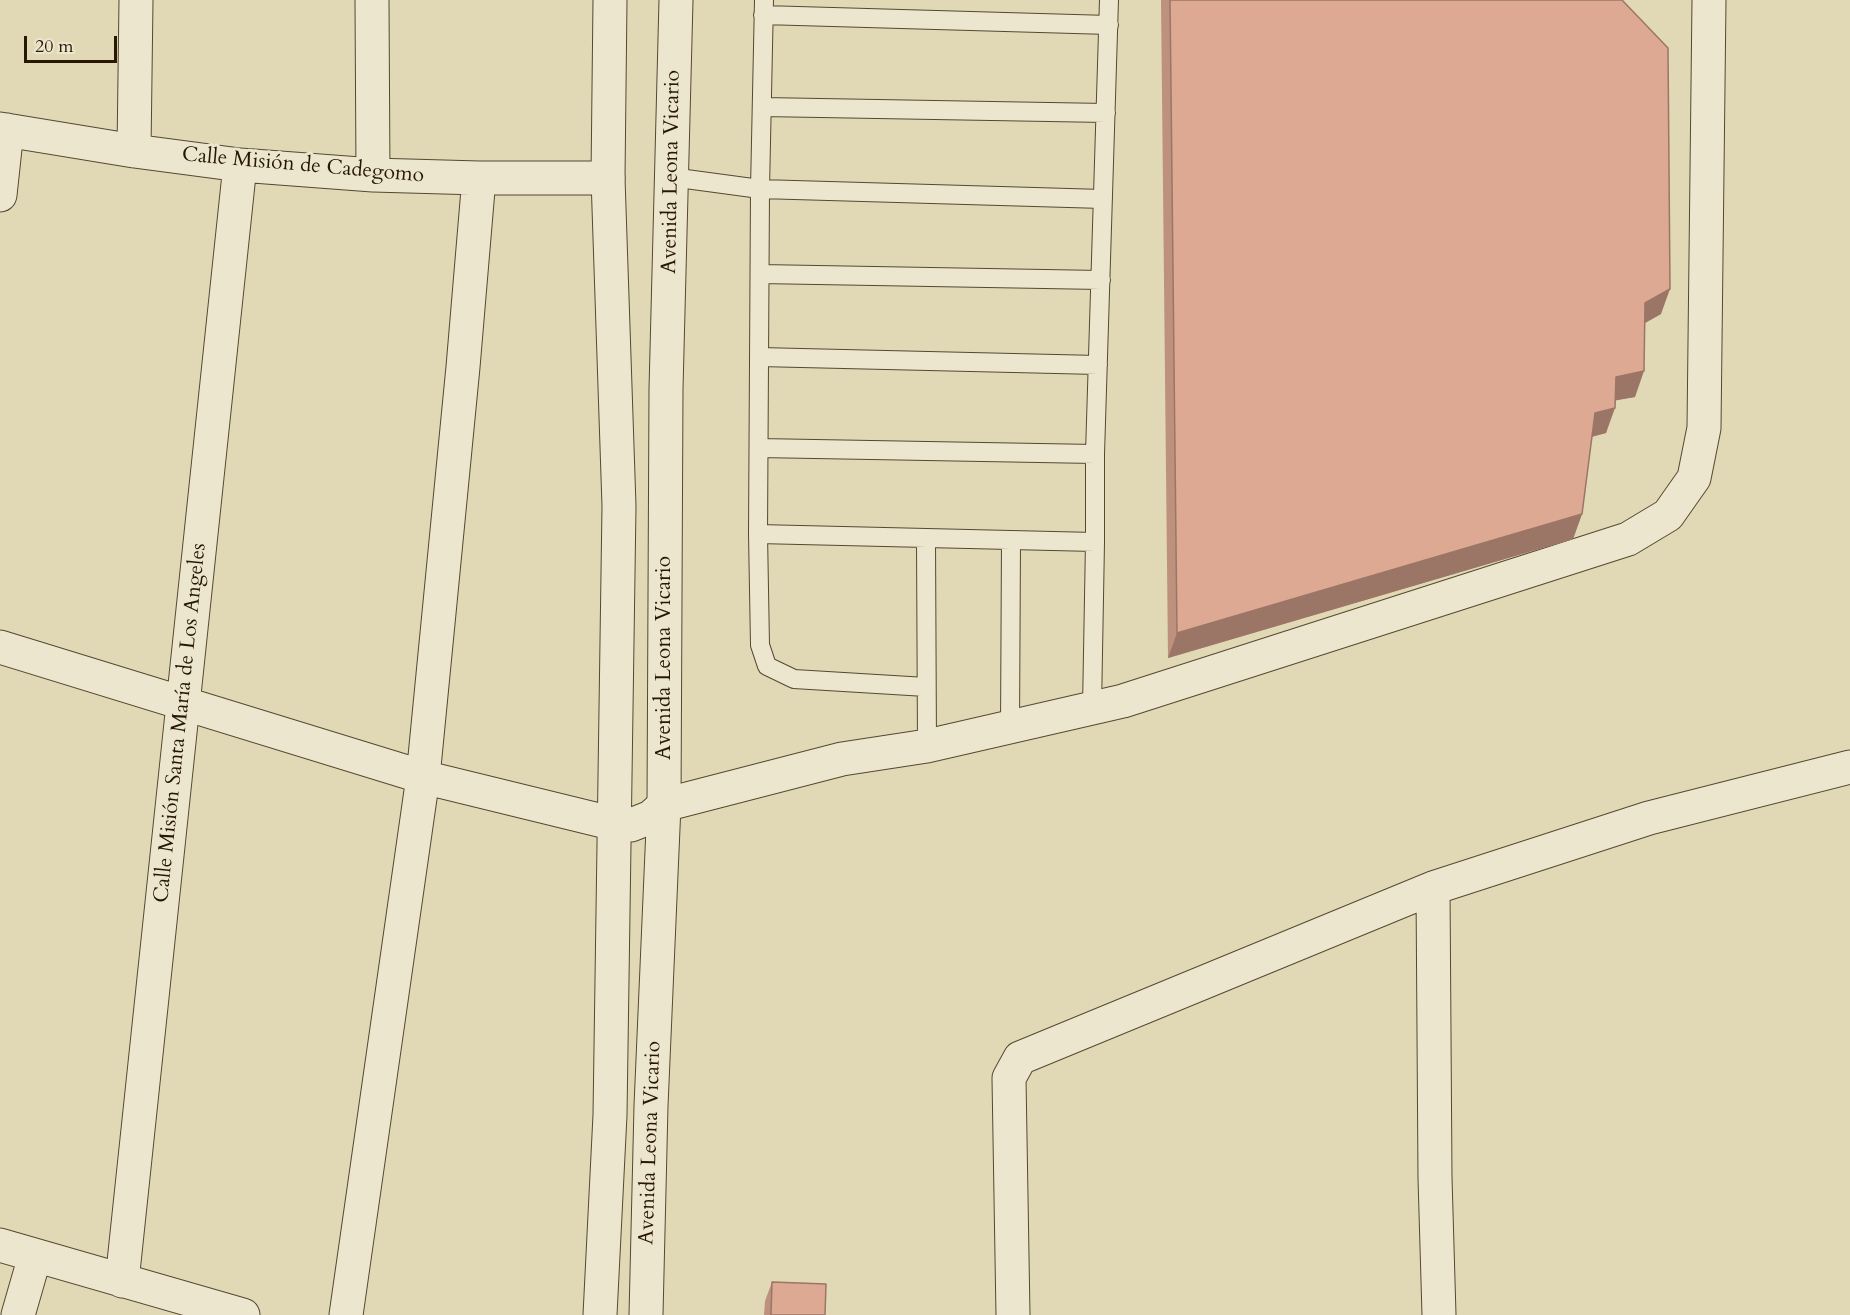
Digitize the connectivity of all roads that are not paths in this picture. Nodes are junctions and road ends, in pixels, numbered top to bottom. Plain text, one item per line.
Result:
1 (136, 0) edge
2 (372, 0) edge
3 (610, 0) edge
4 (676, 0) edge
5 (1109, 0) edge
6 (1709, 0) edge
7 (764, 7) edge
8 (1109, 25) junction
9 (763, 107) junction
10 (1106, 112) junction
11 (3, 130) edge
12 (134, 151) junction
13 (240, 165) junction
14 (372, 175) junction
15 (671, 177) junction
16 (479, 178) junction
17 (608, 178) junction
18 (760, 189) junction
19 (0, 195) edge
20 (1104, 199) junction
21 (760, 274) junction
22 (1101, 280) junction
23 (759, 357) junction
24 (1098, 365) junction
25 (759, 448) junction
26 (1095, 454) junction
27 (758, 534) junction
28 (926, 540) junction
29 (1011, 540) junction
30 (1095, 542) junction
31 (0, 647) edge
32 (926, 687) junction
33 (183, 704) junction
34 (1092, 708) junction
35 (1010, 728) junction
36 (927, 746) junction
37 (1850, 767) edge
38 (423, 777) junction
39 (664, 805) junction
40 (615, 824) junction
41 (1432, 888) junction
42 (0, 1245) edge
43 (35, 1256) junction
44 (122, 1281) junction
45 (18, 1315) edge
46 (243, 1315) edge
47 (346, 1315) edge
48 (600, 1315) edge
49 (646, 1315) edge
50 (1013, 1315) edge
51 (1439, 1315) edge

1 - 12 street
2 - 14 street
3 - 17 street, Avenida Leona Vicario
4 - 15 street, Avenida Leona Vicario
5 - 8 lane
6 - 34 street
7 - 8 lane
7 - 9 lane
8 - 10 lane
9 - 10 lane
9 - 18 lane
10 - 20 lane
11 - 12 street, Calle Misión de Cadegomo
11 - 19 street
12 - 13 street, Calle Misión de Cadegomo
13 - 14 street, Calle Misión de Cadegomo
13 - 33 street, Calle Misión Santa María de Los Angeles
14 - 16 street, Calle Misión de Cadegomo
15 - 18 lane
15 - 39 street, Avenida Leona Vicario
16 - 17 street, Calle Misión de Cadegomo
16 - 38 street
17 - 40 street, Avenida Leona Vicario
18 - 20 lane
18 - 21 lane
20 - 22 lane
21 - 22 lane
21 - 23 lane
22 - 24 lane
23 - 24 lane
23 - 25 lane
24 - 26 lane
25 - 26 lane
25 - 27 lane
26 - 30 lane
27 - 28 lane
27 - 32 lane
28 - 29 lane
28 - 32 lane
29 - 30 lane
29 - 35 lane
30 - 34 lane
31 - 33 street
32 - 36 lane
33 - 38 street
33 - 44 street, Calle Misión Santa María de Los Angeles
34 - 35 street
35 - 36 street
36 - 39 street
37 - 41 street
38 - 40 street
38 - 47 street
39 - 40 street
39 - 49 street, Avenida Leona Vicario
40 - 48 street, Avenida Leona Vicario
41 - 50 street
41 - 51 street
42 - 43 street
43 - 44 street
43 - 45 street
44 - 46 street

